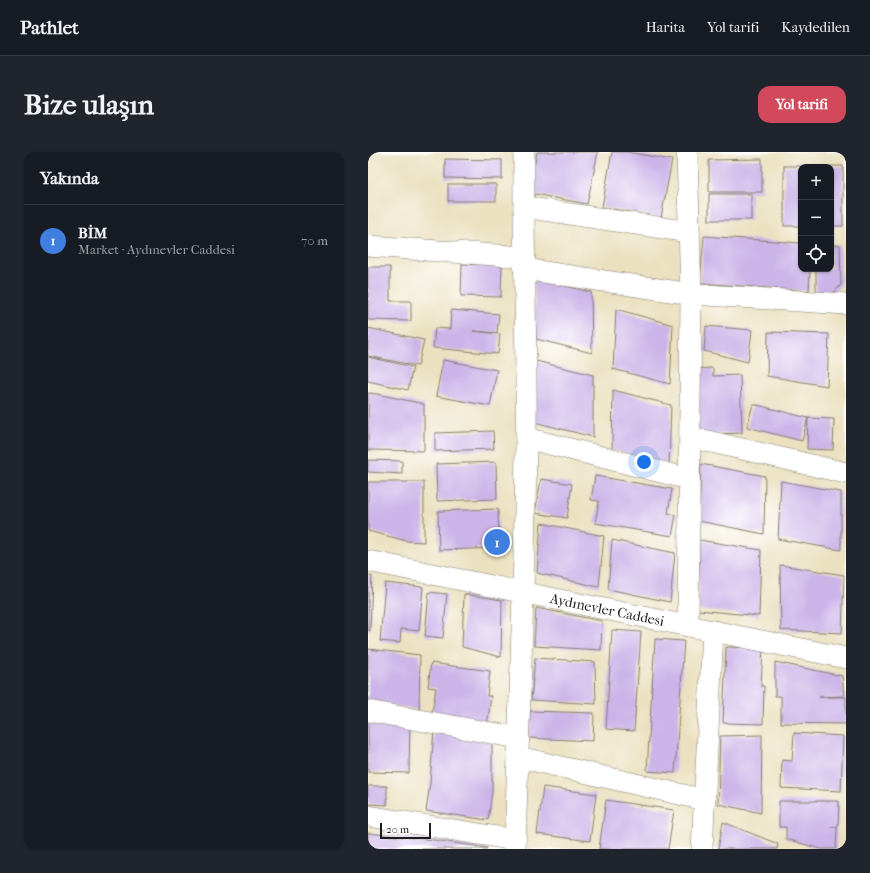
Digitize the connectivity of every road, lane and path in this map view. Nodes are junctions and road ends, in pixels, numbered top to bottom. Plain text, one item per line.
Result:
1 (524, 152) edge
2 (687, 152) edge
3 (524, 207) junction
4 (689, 232) junction
5 (368, 246) edge
6 (524, 263) junction
7 (692, 294) junction
8 (846, 304) edge
9 (690, 437) junction
10 (526, 438) junction
11 (846, 473) edge
12 (689, 479) junction
13 (368, 561) edge
14 (523, 593) junction
15 (688, 626) junction
16 (713, 631) junction
17 (846, 658) edge
18 (368, 711) edge
19 (519, 747) junction
20 (705, 800) junction
21 (368, 816) edge
22 (515, 845) edge
23 (702, 849) edge

1 - 3 street
2 - 4 street
3 - 4 street
3 - 6 street
4 - 7 street
5 - 6 street
6 - 7 street
6 - 10 street
7 - 8 street
7 - 9 street
9 - 11 street
9 - 12 street
10 - 12 street
10 - 14 street
12 - 15 street
13 - 14 street, Aydınevler Caddesi
14 - 15 street, Aydınevler Caddesi
14 - 19 street
15 - 16 street, Aydınevler Caddesi
16 - 17 street, Aydınevler Caddesi
16 - 20 street
18 - 19 street
19 - 20 street
19 - 22 street
20 - 23 street
21 - 22 street

